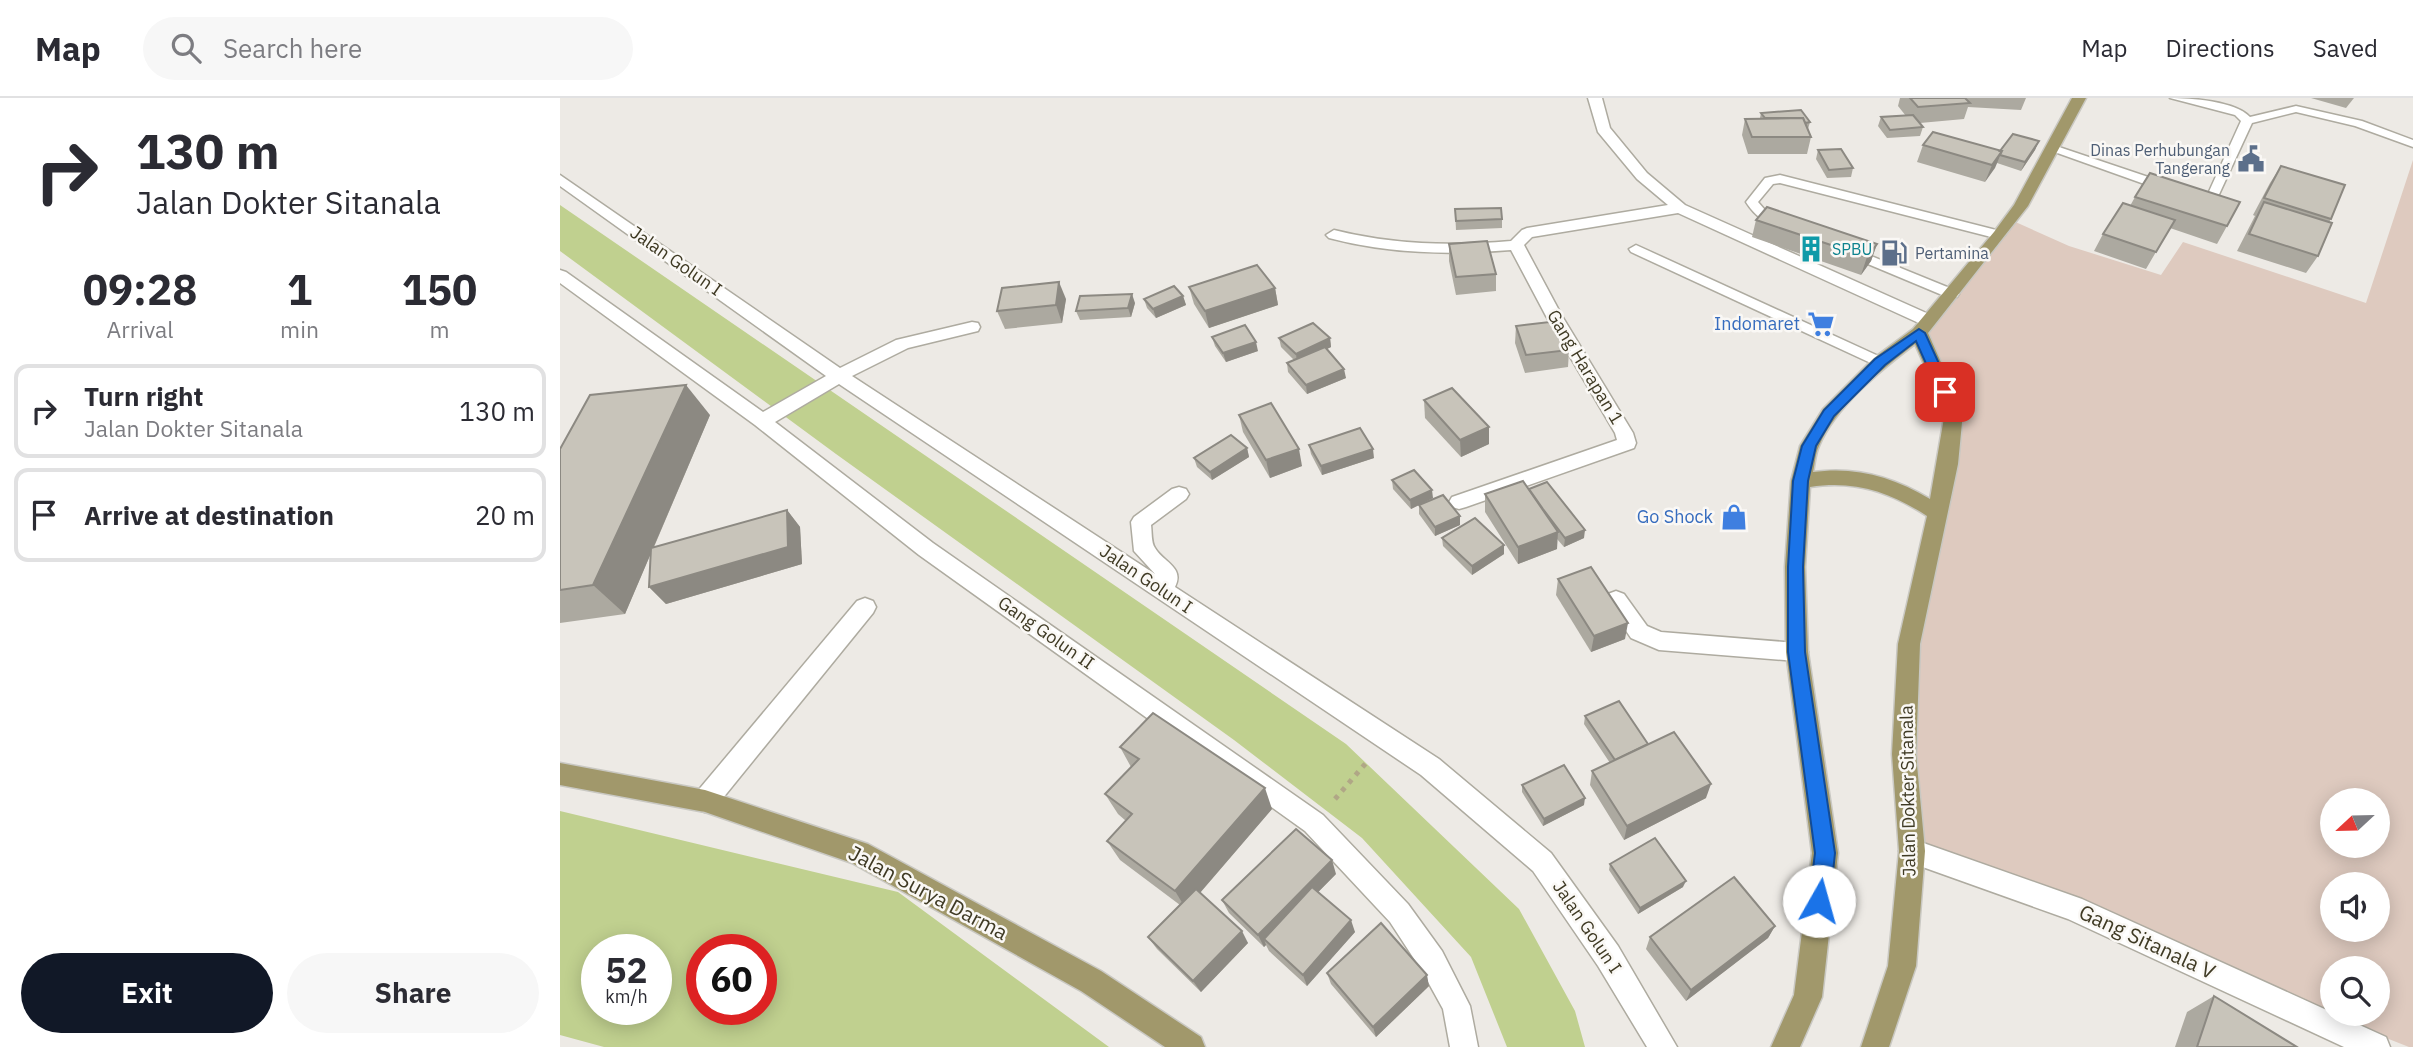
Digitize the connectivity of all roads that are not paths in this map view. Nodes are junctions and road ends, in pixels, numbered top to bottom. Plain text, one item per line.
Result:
1 (1595, 98) edge
2 (2078, 98) edge
3 (2175, 98) edge
4 (2247, 121) junction
5 (2413, 144) edge
6 (2053, 148) junction
7 (560, 179) edge
8 (1680, 208) junction
9 (1790, 227) edge
10 (1334, 235) dead end
11 (1999, 235) junction
12 (1516, 245) junction
13 (1840, 248) edge
14 (1636, 249) dead end
15 (560, 275) edge
16 (1952, 294) junction
17 (1923, 326) junction
18 (972, 327) dead end
19 (1880, 362) junction
20 (834, 379) junction
21 (766, 419) junction
22 (1801, 481) junction
23 (1179, 494) dead end
24 (1459, 502) dead end
25 (1938, 514) junction
26 (1161, 589) junction
27 (1616, 600) edge
28 (865, 607) dead end
29 (1797, 652) junction
30 (560, 774) edge
31 (705, 801) junction
32 (1912, 851) junction
33 (1191, 1047) edge
34 (1464, 1047) edge
35 (1663, 1047) edge
36 (1785, 1047) edge
37 (1875, 1047) edge
38 (2376, 1047) edge

1 - 8 street
2 - 6 main road
3 - 4 lane
4 - 5 lane
4 - 6 lane
6 - 11 main road
7 - 20 street, Jalan Golun I
8 - 12 street
8 - 17 street
9 - 11 lane
10 - 12 street
11 - 16 main road
12 - 24 street, Gang Harapan 1
13 - 16 lane
14 - 19 lane
15 - 21 street, Gang Golun II
16 - 17 main road
17 - 19 main road
17 - 25 main road, Jalan Dokter Sitanala
18 - 20 street
19 - 22 main road
20 - 21 street
20 - 26 street, Jalan Golun I
21 - 34 street, Gang Golun II
22 - 25 main road
22 - 29 main road
23 - 26 street
25 - 32 main road, Jalan Dokter Sitanala
26 - 35 street, Jalan Golun I
27 - 29 street
28 - 31 street
29 - 36 main road
30 - 31 main road, Jalan Surya Darma
31 - 33 main road, Jalan Surya Darma
32 - 37 main road, Jalan Dokter Sitanala
32 - 38 street, Gang Sitanala V

